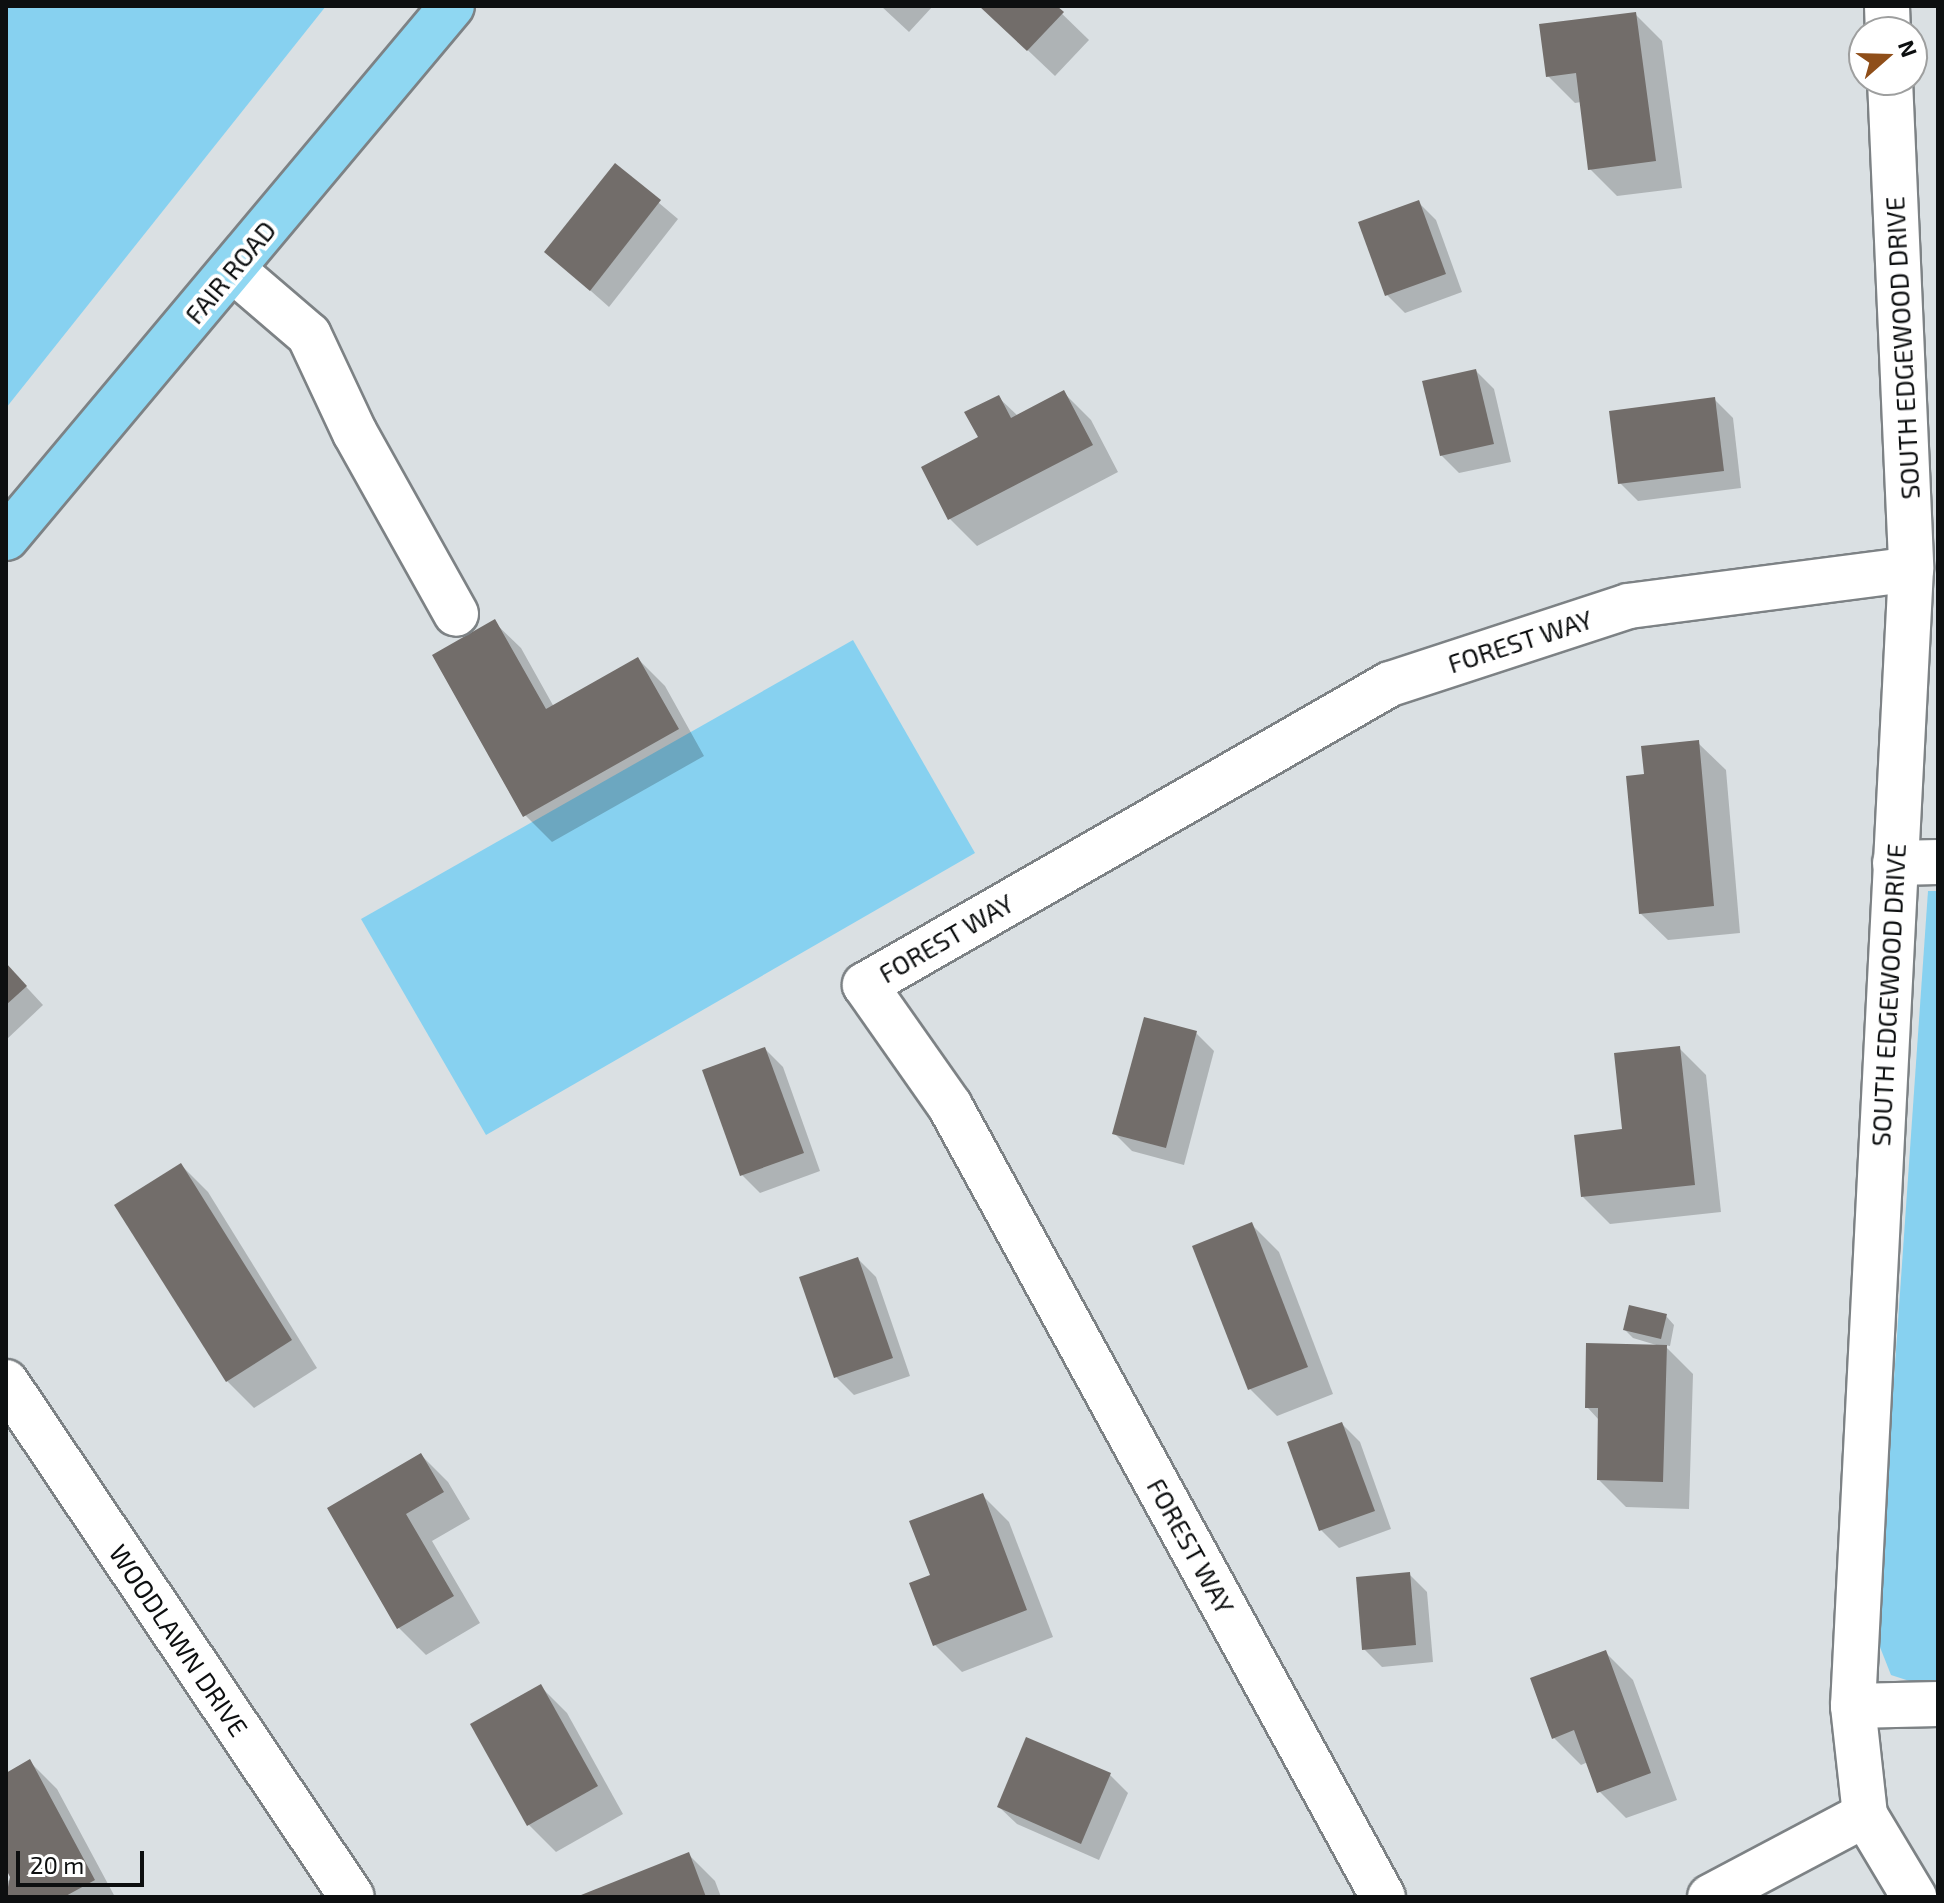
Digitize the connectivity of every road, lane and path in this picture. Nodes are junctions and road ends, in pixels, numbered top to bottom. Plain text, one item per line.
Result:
1 (452, 6) edge
2 (1891, 96) edge
3 (232, 269) junction
4 (6, 538) edge
5 (1911, 569) junction
6 (456, 614) dead end
7 (1938, 862) edge
8 (1895, 863) junction
9 (6, 1382) edge
10 (1938, 1704) edge
11 (1853, 1706) junction
12 (1865, 1815) junction
13 (352, 1897) edge
14 (1383, 1897) edge
15 (1710, 1897) edge
16 (1914, 1897) edge

1 - 3 main road, FAIR ROAD
2 - 5 street, SOUTH EDGEWOOD DRIVE
3 - 4 main road, FAIR ROAD
3 - 6 street
5 - 8 street, SOUTH EDGEWOOD DRIVE
5 - 14 street, FOREST WAY
7 - 8 street
8 - 11 street, SOUTH EDGEWOOD DRIVE
9 - 13 street, WOODLAWN DRIVE
10 - 11 street
11 - 12 street, SOUTH EDGEWOOD DRIVE
12 - 15 street
12 - 16 street, SOUTH EDGEWOOD DRIVE

